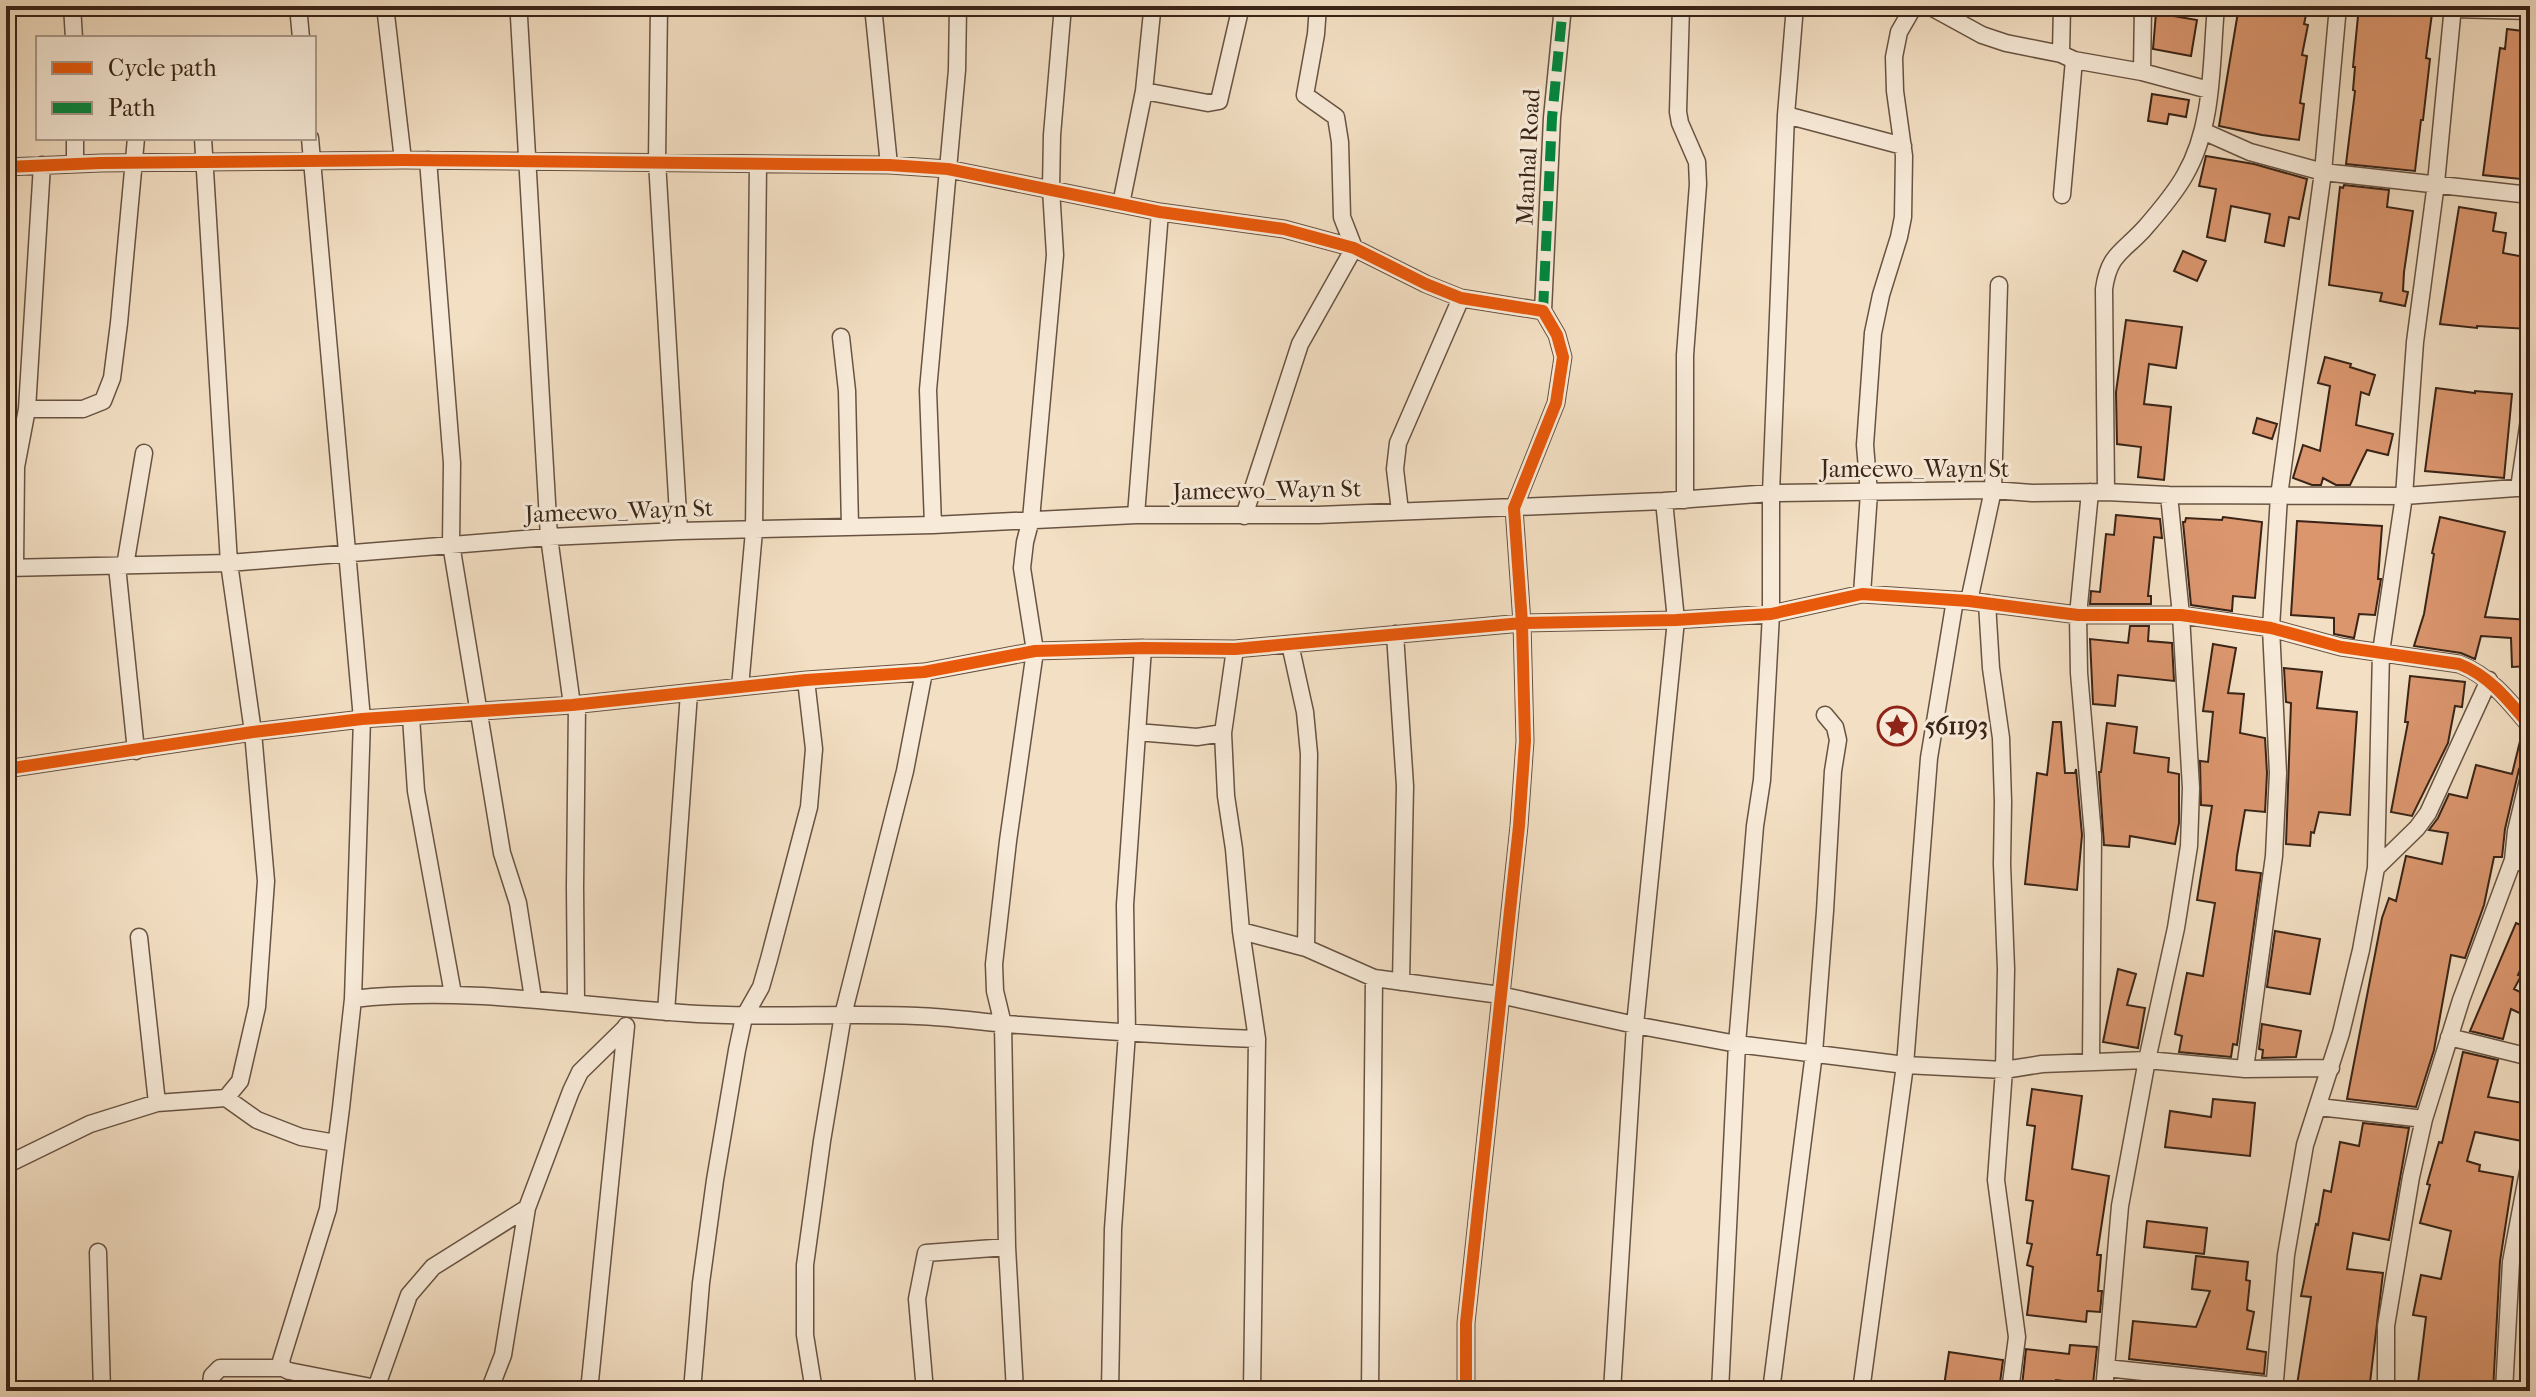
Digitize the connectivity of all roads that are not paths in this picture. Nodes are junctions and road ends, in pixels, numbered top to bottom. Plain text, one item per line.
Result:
1 (72, 6) edge
2 (298, 6) edge
3 (385, 6) edge
4 (659, 6) edge
5 (873, 6) edge
6 (1063, 6) edge
7 (1148, 6) edge
8 (1241, 6) edge
9 (1318, 6) edge
10 (1563, 6) edge
11 (1681, 6) edge
12 (1795, 6) edge
13 (1914, 6) edge
14 (1929, 6) edge
15 (2062, 6) edge
16 (2143, 6) edge
17 (2216, 6) edge
18 (2338, 6) edge
19 (958, 7) edge
20 (2453, 7) edge
21 (2530, 11) edge
22 (519, 17) dead end
23 (74, 36) edge
24 (301, 36) edge
25 (2068, 57) junction
26 (2142, 72) junction
27 (2209, 90) junction
28 (1144, 91) junction
29 (1786, 115) junction
30 (2205, 132) junction
31 (75, 140) edge
32 (136, 140) edge
33 (203, 140) edge
34 (310, 140) edge
35 (1903, 146) junction
36 (527, 159) junction
37 (312, 160) junction
38 (403, 160) junction
39 (428, 160) junction
40 (657, 161) junction
41 (203, 162) junction
42 (134, 163) junction
43 (75, 164) junction
44 (758, 164) junction
45 (42, 165) junction
46 (889, 165) junction
47 (6, 167) edge
48 (948, 169) junction
49 (2323, 172) junction
50 (2436, 183) junction
51 (1051, 189) junction
52 (2062, 195) dead end
53 (2530, 195) edge
54 (1121, 204) junction
55 (1160, 212) junction
56 (1354, 248) junction
57 (1999, 285) dead end
58 (1461, 298) junction
59 (1543, 311) junction
60 (841, 337) dead end
61 (27, 409) junction
62 (2530, 413) edge
63 (144, 453) dead end
64 (2525, 488) edge
65 (1993, 490) junction
66 (2098, 492) junction
67 (1771, 493) junction
68 (1869, 493) junction
69 (2169, 495) junction
70 (2279, 496) junction
71 (2404, 496) junction
72 (1685, 500) junction
73 (1664, 501) junction
74 (1514, 508) junction
75 (1400, 511) junction
76 (1136, 515) junction
77 (1244, 516) junction
78 (1031, 519) junction
79 (933, 525) junction
80 (850, 527) junction
81 (679, 531) junction
82 (754, 531) junction
83 (549, 537) junction
84 (451, 544) junction
85 (347, 552) junction
86 (229, 563) junction
87 (121, 566) junction
88 (11, 568) edge
89 (1862, 594) junction
90 (1962, 601) junction
91 (1987, 603) junction
92 (1771, 614) junction
93 (2078, 615) junction
94 (2181, 615) junction
95 (1676, 620) junction
96 (1522, 623) junction
97 (2271, 628) junction
98 (1395, 634) junction
99 (1290, 644) junction
100 (1143, 648) junction
101 (1235, 649) junction
102 (1035, 651) junction
103 (2381, 652) junction
104 (924, 672) junction
105 (806, 680) junction
106 (2489, 680) junction
107 (740, 687) junction
108 (689, 693) junction
109 (575, 705) junction
110 (479, 710) junction
111 (1825, 715) dead end
112 (411, 717) junction
113 (362, 719) junction
114 (2530, 726) edge
115 (253, 732) junction
116 (1137, 732) junction
117 (1223, 733) junction
118 (136, 751) junction
119 (6, 769) edge
120 (2530, 772) edge
121 (2513, 860) junction
122 (2530, 865) edge
123 (2376, 868) junction
124 (1241, 931) junction
125 (139, 937) dead end
126 (1306, 948) junction
127 (1374, 978) junction
128 (1401, 982) junction
129 (453, 994) junction
130 (1500, 995) junction
131 (533, 998) junction
132 (353, 999) junction
133 (576, 1002) junction
134 (628, 1008) junction
135 (666, 1012) junction
136 (843, 1015) junction
137 (744, 1017) junction
138 (1003, 1024) junction
139 (1635, 1025) junction
140 (626, 1027) junction
141 (1127, 1033) junction
142 (2449, 1037) junction
143 (1257, 1039) junction
144 (1737, 1044) junction
145 (1814, 1053) junction
146 (2530, 1057) edge
147 (2147, 1060) junction
148 (2091, 1061) junction
149 (1905, 1065) junction
150 (2331, 1068) junction
151 (2245, 1069) junction
152 (2004, 1070) junction
153 (226, 1098) junction
154 (157, 1103) junction
155 (2319, 1107) junction
156 (2424, 1119) junction
157 (336, 1143) junction
158 (2530, 1161) edge
159 (6, 1165) edge
160 (527, 1208) junction
161 (1007, 1247) junction
162 (98, 1252) dead end
163 (283, 1368) junction
164 (2106, 1368) junction
165 (376, 1389) edge
166 (2275, 1389) edge
167 (102, 1391) edge
168 (210, 1391) edge
169 (489, 1391) edge
170 (589, 1391) edge
171 (692, 1391) edge
172 (814, 1391) edge
173 (925, 1391) edge
174 (1015, 1391) edge
175 (1110, 1391) edge
176 (1252, 1391) edge
177 (1370, 1391) edge
178 (1466, 1391) edge
179 (1612, 1391) edge
180 (1720, 1391) edge
181 (1771, 1391) edge
182 (1861, 1391) edge
183 (2010, 1391) edge
184 (2104, 1391) edge
185 (2386, 1391) edge
186 (2504, 1391) edge

1 - 23 street
2 - 24 street
3 - 38 street
4 - 40 street
5 - 46 street
6 - 51 street
7 - 28 street
8 - 28 street
9 - 56 street
10 - 59 street, Manhal Road
11 - 72 street
12 - 29 street
13 - 35 street
14 - 25 street
15 - 25 street
16 - 26 street
17 - 27 street
18 - 49 street
19 - 48 street
20 - 21 street
20 - 50 street
22 - 36 street
25 - 26 street
25 - 52 street
26 - 27 street
27 - 30 street
28 - 54 street
29 - 35 street
29 - 67 street
30 - 49 street
30 - 66 street
31 - 43 street
32 - 42 street
33 - 41 street
34 - 37 street
35 - 68 street
36 - 39 street
36 - 40 street
36 - 83 street
37 - 38 street
37 - 41 street
37 - 85 street
38 - 39 street
39 - 84 street
40 - 44 street
40 - 81 street
41 - 42 street
41 - 86 street
42 - 43 street
42 - 61 street
43 - 45 street
44 - 46 street
44 - 82 street
45 - 47 street
45 - 61 street
46 - 48 street
48 - 51 street
48 - 79 street
49 - 50 street
49 - 70 street
50 - 53 street
50 - 71 street
51 - 54 street
51 - 78 street
54 - 55 street
55 - 56 street
55 - 76 street
56 - 58 street
56 - 77 street
57 - 65 street
58 - 59 street
58 - 75 street
59 - 74 street
60 - 80 street
61 - 88 street
62 - 64 street
63 - 87 street
64 - 71 street, Jameewo_Wayn St
65 - 66 street, Jameewo_Wayn St
65 - 68 street, Jameewo_Wayn St
65 - 90 street
66 - 69 street, Jameewo_Wayn St
66 - 93 street
67 - 68 street, Jameewo_Wayn St
67 - 72 street, Jameewo_Wayn St
67 - 92 street
68 - 89 street
69 - 70 street, Jameewo_Wayn St
69 - 94 street
70 - 71 street, Jameewo_Wayn St
70 - 97 street
71 - 103 street
72 - 73 street, Jameewo_Wayn St
73 - 74 street, Jameewo_Wayn St
73 - 95 street
74 - 75 street, Jameewo_Wayn St
74 - 96 street
75 - 77 street, Jameewo_Wayn St
76 - 77 street, Jameewo_Wayn St
76 - 78 street, Jameewo_Wayn St
78 - 79 street, Jameewo_Wayn St
78 - 102 street
79 - 80 street, Jameewo_Wayn St
80 - 82 street, Jameewo_Wayn St
81 - 82 street, Jameewo_Wayn St
81 - 83 street, Jameewo_Wayn St
82 - 107 street
83 - 84 street, Jameewo_Wayn St
83 - 109 street
84 - 85 street, Jameewo_Wayn St
84 - 110 street
85 - 86 street, Jameewo_Wayn St
85 - 113 street
86 - 87 street, Jameewo_Wayn St
86 - 115 street
87 - 88 street, Jameewo_Wayn St
87 - 118 street
89 - 90 street
89 - 92 street
90 - 91 street
90 - 149 street
91 - 93 street
91 - 152 street
92 - 95 street
92 - 144 street
93 - 94 street
93 - 148 street
94 - 97 street
94 - 147 street
95 - 96 street
95 - 139 street
96 - 98 street
96 - 130 street
97 - 103 street
97 - 151 street
98 - 99 street
98 - 128 street
99 - 101 street
99 - 126 street
100 - 101 street
100 - 102 street
100 - 116 street
101 - 117 street
102 - 104 street
102 - 138 street
103 - 106 street
103 - 123 street
104 - 105 street
104 - 136 street
105 - 107 street
105 - 137 street
106 - 114 street
106 - 123 street
107 - 108 street
108 - 109 street
108 - 135 street
109 - 110 street
109 - 133 street
110 - 112 street
110 - 131 street
111 - 145 street
112 - 113 street
112 - 129 street
113 - 115 street
113 - 132 street
115 - 118 street
115 - 153 street
116 - 117 street
116 - 141 street
117 - 124 street
118 - 119 street
120 - 121 street
121 - 122 street
121 - 142 street
123 - 150 street
124 - 126 street
124 - 143 street
125 - 154 street
126 - 127 street
127 - 128 street
127 - 177 street
128 - 130 street
129 - 131 street
129 - 132 street
130 - 139 street
130 - 178 street
131 - 133 street
132 - 157 street
133 - 134 street
134 - 135 street
134 - 140 street
135 - 137 street
136 - 137 street
136 - 138 street
136 - 172 street
137 - 171 street
138 - 141 street
138 - 161 street
139 - 144 street
139 - 179 street
140 - 160 street
140 - 170 street
141 - 143 street
141 - 175 street
142 - 146 street
142 - 156 street
143 - 176 street
144 - 145 street
144 - 180 street
145 - 149 street
145 - 181 street
147 - 148 street
147 - 151 street
147 - 164 street
148 - 152 street
149 - 152 street
149 - 182 street
150 - 151 street
150 - 155 street
152 - 183 street
153 - 154 street
153 - 157 street
154 - 159 street
155 - 156 street
155 - 166 street
156 - 185 street
157 - 163 street
158 - 186 street
160 - 165 street
160 - 169 street
161 - 173 street
161 - 174 street
162 - 167 street
163 - 165 street
163 - 168 street
164 - 166 street
164 - 184 street

